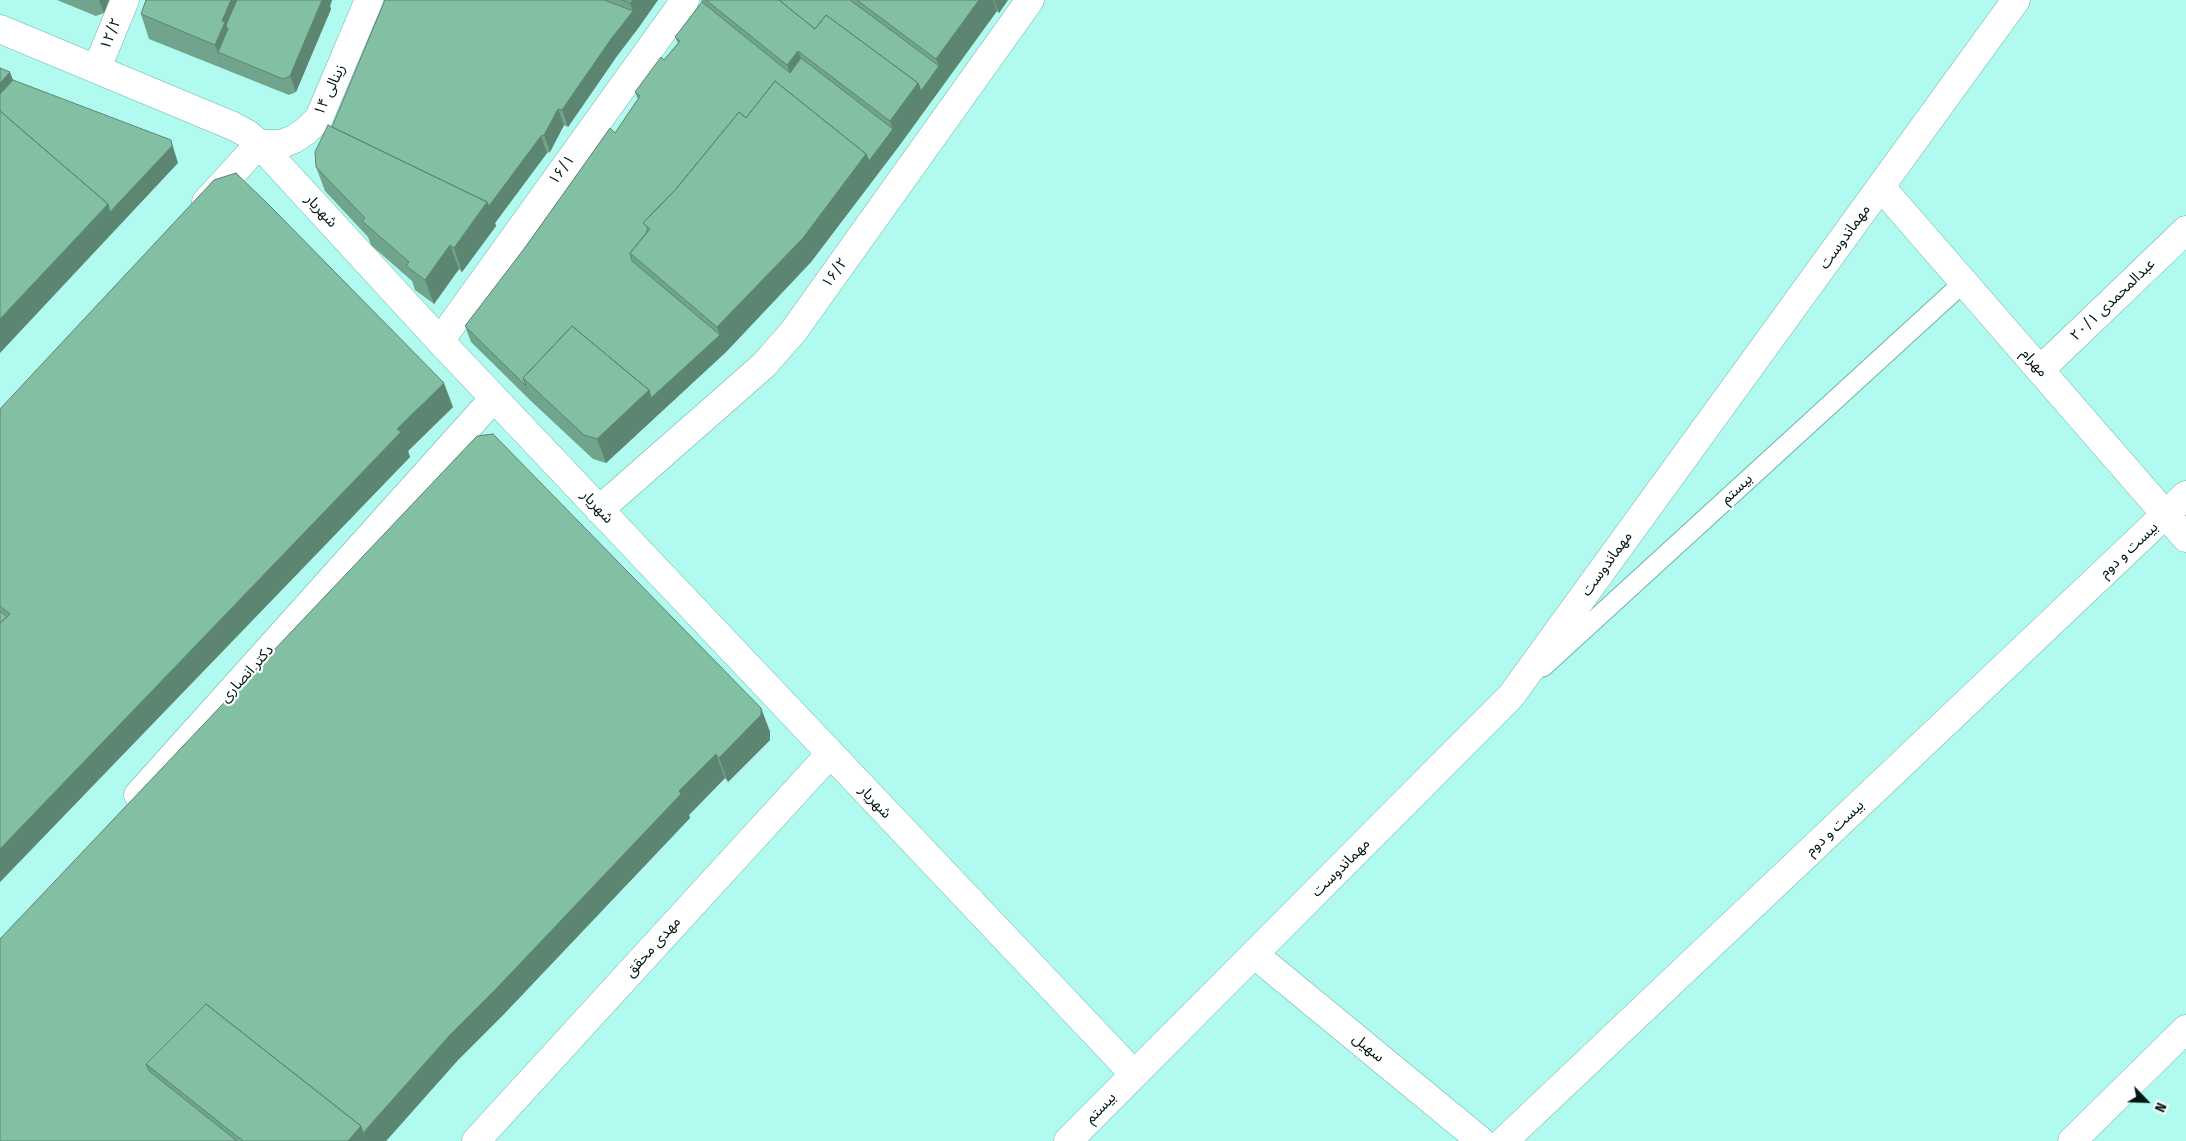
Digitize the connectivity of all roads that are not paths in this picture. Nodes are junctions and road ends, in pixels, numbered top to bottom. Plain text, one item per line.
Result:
1 (125, 0) edge
2 (369, 0) edge
3 (685, 0) edge
4 (1030, 0) edge
5 (2016, 0) edge
6 (0, 29) edge
7 (97, 68) junction
8 (259, 144) junction
9 (1881, 187) junction
10 (186, 223) edge
11 (2186, 230) edge
12 (1964, 282) junction
13 (440, 341) junction
14 (2040, 370) junction
15 (494, 398) junction
16 (2186, 496) edge
17 (599, 510) junction
18 (2166, 516) junction
19 (2186, 538) edge
20 (1511, 696) junction
21 (830, 754) junction
22 (118, 817) edge
23 (1255, 955) junction
24 (2186, 1029) edge
25 (1134, 1074) junction
26 (476, 1141) edge
27 (1068, 1141) edge
28 (1481, 1141) edge
29 (1504, 1141) edge
30 (2072, 1141) edge

1 - 7 street, ۱۲/۲
2 - 8 street, زینالی ۱۴
3 - 13 street, ۱۶/۱
4 - 17 street, ۱۶/۲
5 - 9 street, مهماندوست
6 - 7 street, شهریار
7 - 8 street, شهریار
8 - 10 street
8 - 13 street, شهریار
9 - 12 street, مهرام
9 - 20 street, مهماندوست
11 - 14 street, عبدالمحمدی ۲۰/۱
12 - 14 street, مهرام
12 - 20 lane, بیستم
13 - 15 street, شهریار
14 - 18 street, مهرام
15 - 17 street, شهریار
15 - 22 street, دکتر انصاری
16 - 18 street, بیست و دوم
17 - 21 street, شهریار
18 - 19 street, مهرام
18 - 29 street, بیست و دوم
20 - 23 street, مهماندوست
21 - 25 street, شهریار
21 - 26 street, مهدی محقق
23 - 25 street, مهماندوست
23 - 28 street, سهیل
24 - 30 street
25 - 27 street, بیستم

